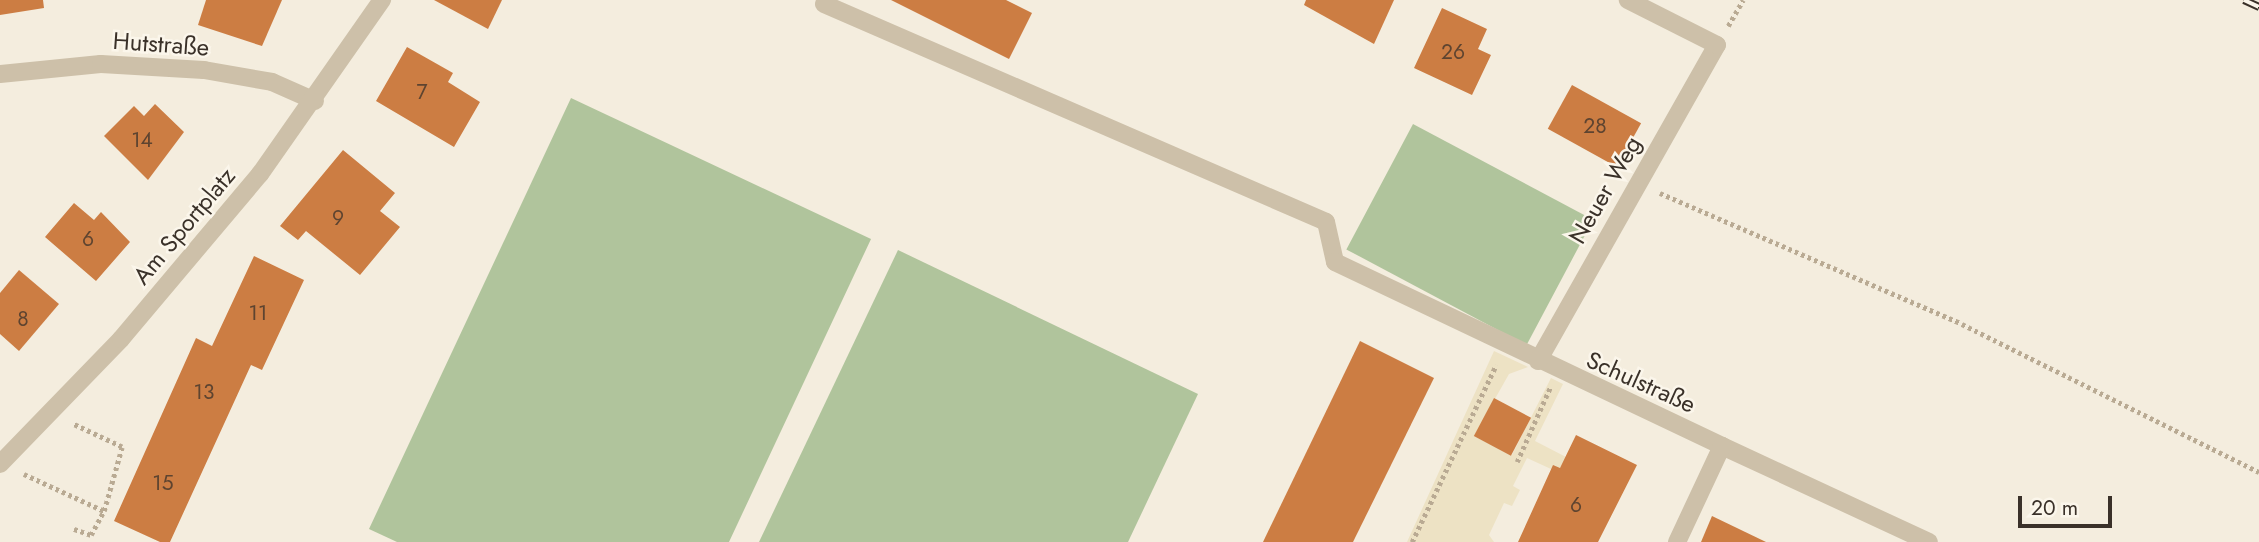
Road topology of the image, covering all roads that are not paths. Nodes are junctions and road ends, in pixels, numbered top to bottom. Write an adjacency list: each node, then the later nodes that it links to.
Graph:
1 (382, 0): 5 (street, Am Sportplatz)
2 (1628, 0): 6 (street, Neuer Weg)
3 (824, 4): 6 (street, Schulstraße)
4 (0, 74): 5 (street, Hutstraße)
5 (315, 101): 8 (street, Am Sportplatz)
6 (1538, 361): 7 (street, Schulstraße)
7 (1722, 446): 9 (street); 10 (street, Schulstraße)
8 (0, 464)
9 (1677, 542)
10 (1929, 542)

